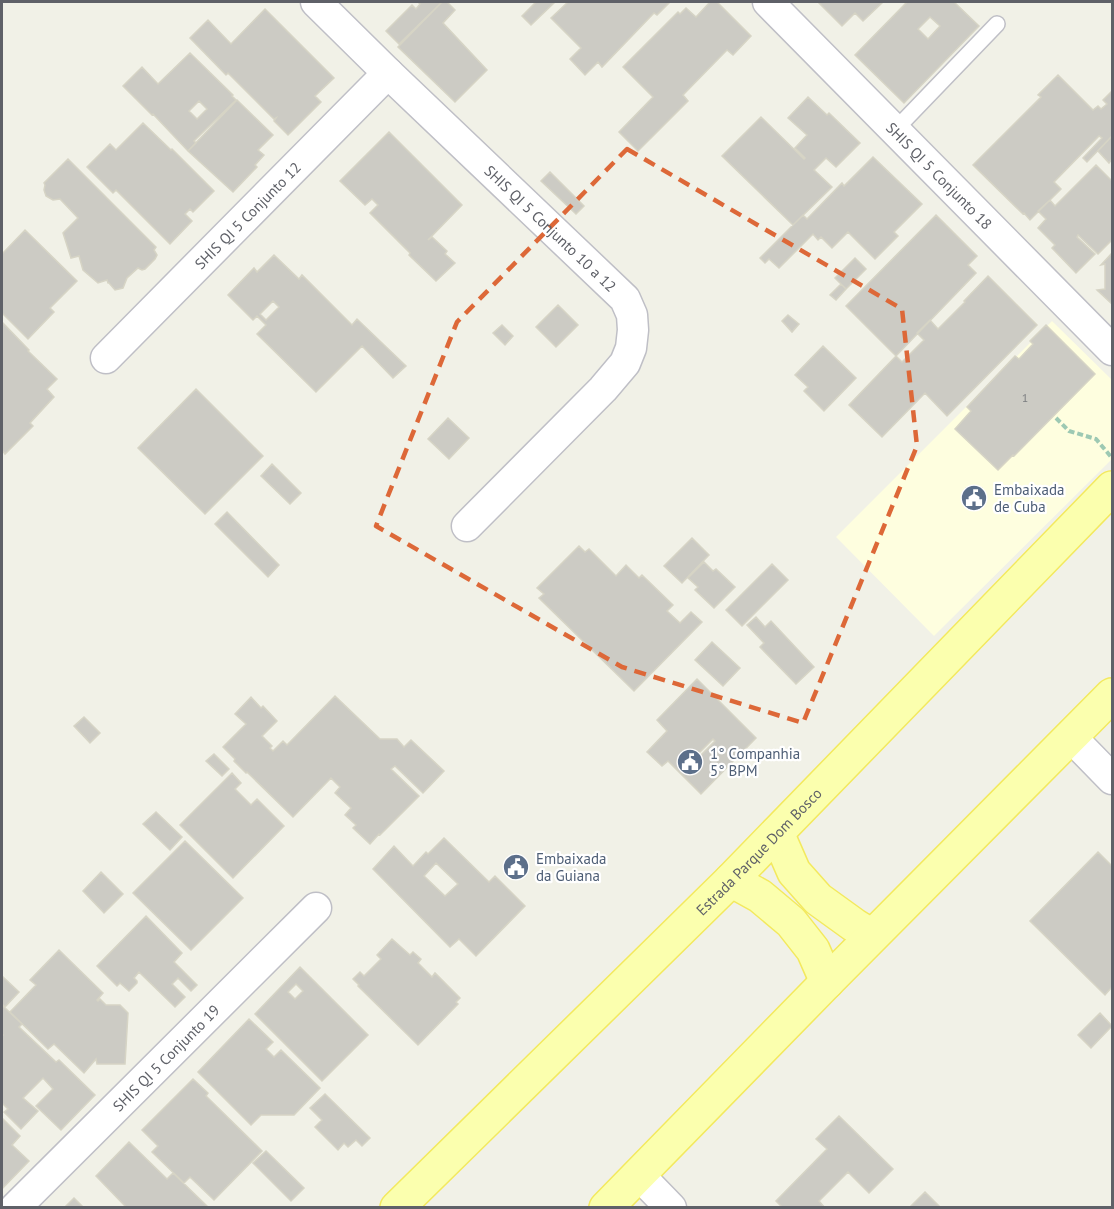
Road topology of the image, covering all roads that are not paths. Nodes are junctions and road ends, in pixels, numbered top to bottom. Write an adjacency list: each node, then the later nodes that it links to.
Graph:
1 (316, 2): 4 (street, SHIS QI 5 Conjunto 10 a 12)
2 (768, 2): 5 (street, SHIS QI 5 Conjunto 18)
3 (997, 24): 5 (lane)
4 (388, 73): 7 (street, SHIS QI 5 Conjunto 12); 9 (street, SHIS QI 5 Conjunto 10 a 12)
5 (895, 130): 6 (street, SHIS QI 5 Conjunto 18)
6 (1113, 350)
7 (106, 358)
8 (1113, 488): 13 (main road, Estrada Parque Dom Bosco)
9 (467, 526)
10 (1113, 695): 11 (main road)
11 (1071, 737): 12 (street); 16 (main road)
12 (1113, 779)
13 (777, 833): 14 (main road, Estrada Parque Dom Bosco); 16 (main road)
14 (731, 880): 17 (main road); 20 (main road, Estrada Parque Dom Bosco)
15 (316, 908): 19 (street, SHIS QI 5 Conjunto 19)
16 (872, 936): 17 (main road)
17 (827, 982): 18 (main road)
18 (639, 1174): 21 (main road); 22 (street)
19 (15, 1208)
20 (397, 1208)
21 (606, 1208)
22 (671, 1208)

